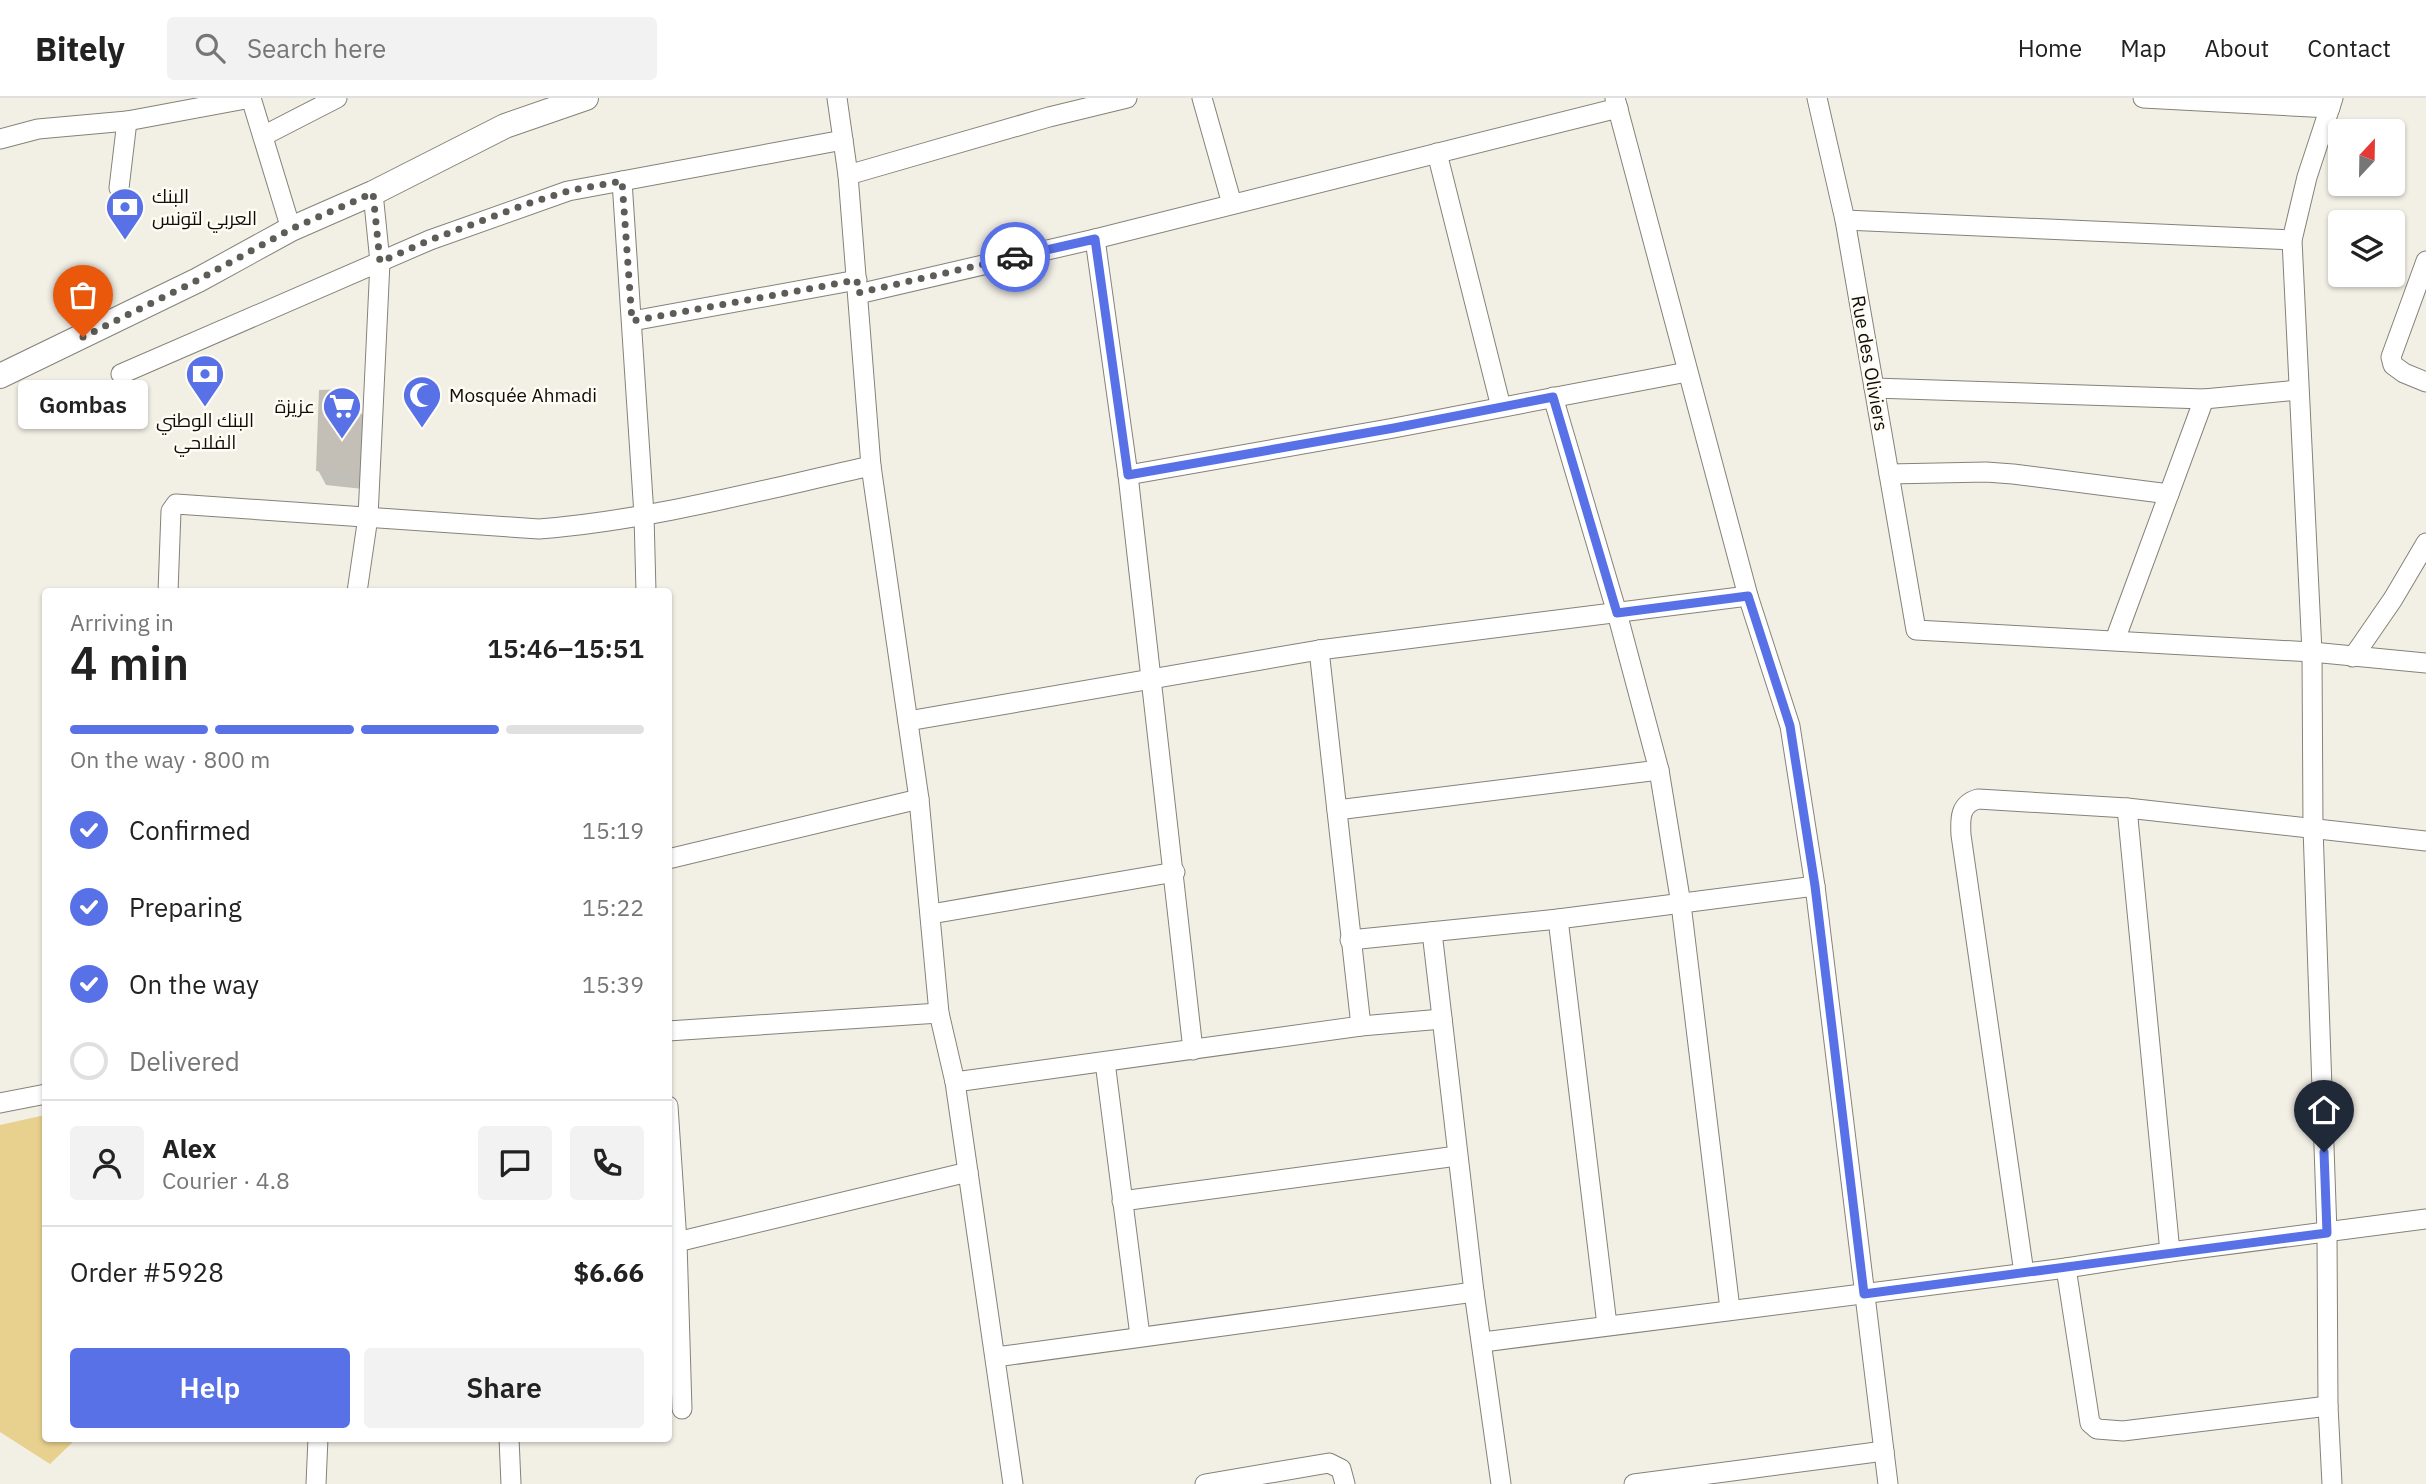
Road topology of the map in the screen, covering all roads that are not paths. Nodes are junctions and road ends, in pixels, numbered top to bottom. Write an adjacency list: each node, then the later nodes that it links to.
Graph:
1 (251, 98): 11 (street); 12 (street)
2 (337, 98): 12 (street)
3 (586, 98): 19 (main road)
4 (837, 98): 14 (street)
5 (1127, 98): 16 (street)
6 (1202, 98): 20 (street)
7 (1817, 98): 21 (street, Rue des Oliviers)
8 (2143, 98): 10 (street)
9 (1616, 103): 15 (street); 29 (street)
10 (2332, 103): 24 (street)
11 (127, 121): 13 (street); 18 (street)
12 (263, 136): 22 (street)
13 (0, 139)
14 (843, 140): 16 (street); 17 (street)
15 (1437, 153): 20 (street); 37 (street)
16 (848, 175): 27 (street)
17 (622, 181): 26 (street); 28 (street)
18 (119, 188)
19 (373, 193): 22 (main road); 26 (street)
20 (1232, 204): 23 (street)
21 (1845, 220): 24 (street); 33 (street, Rue des Oliviers)
22 (291, 229): 31 (main road)
23 (1095, 239): 27 (street); 40 (street)
24 (2292, 240): 34 (street)
25 (2426, 261): 32 (street)
26 (380, 262): 30 (street); 43 (street)
27 (858, 287): 28 (street); 38 (street)
28 (632, 321): 42 (street)
29 (1687, 372): 35 (street); 48 (street)
30 (121, 374)
31 (0, 376)
32 (2426, 382)
33 (1874, 388): 36 (street); 39 (street, Rue des Oliviers)
34 (2298, 390): 36 (street); 52 (street)
35 (1553, 397): 37 (street); 49 (street)
36 (2204, 399): 41 (street)
37 (1501, 407): 40 (street)
38 (871, 466): 42 (street); 56 (street)
39 (1889, 474): 41 (street); 50 (street, Rue des Oliviers)
40 (1128, 475): 55 (street)
41 (2169, 494): 50 (street)
42 (644, 514): 43 (street); 47 (street)
43 (368, 517): 45 (street); 46 (street)
44 (2426, 543): 53 (street)
45 (168, 588)
46 (358, 588)
47 (646, 588)
48 (1748, 596): 49 (street); 65 (street)
49 (1617, 613): 51 (street); 57 (street)
50 (2115, 640): 52 (street)
51 (1319, 650): 55 (street); 60 (street)
52 (2312, 652): 53 (street); 61 (street)
53 (2353, 657): 54 (street)
54 (2426, 663)
55 (1151, 678): 56 (street); 64 (street)
56 (908, 721): 58 (street)
57 (1659, 770): 60 (street); 66 (street)
58 (919, 799): 63 (street); 67 (street)
59 (2127, 808): 61 (street); 87 (street); 89 (street)
60 (1337, 810): 70 (street)
61 (2313, 828): 62 (street); 85 (street)
62 (2426, 841)
63 (672, 858)
64 (1175, 872): 67 (street); 75 (street)
65 (1815, 886): 66 (street); 91 (street)
66 (1681, 904): 68 (street); 92 (street)
67 (931, 914): 71 (street)
68 (1558, 919): 69 (street); 93 (street)
69 (1432, 932): 70 (street); 72 (street)
70 (1350, 940): 73 (street)
71 (939, 1013): 74 (street); 77 (street)
72 (1442, 1019): 73 (street); 80 (street)
73 (1361, 1026): 75 (street)
74 (672, 1031)
75 (1194, 1050): 76 (street)
76 (1105, 1062): 77 (street); 83 (street)
77 (955, 1082): 82 (street)
78 (42, 1095): 79 (street)
79 (0, 1103)
80 (1457, 1156): 83 (street); 90 (street)
81 (672, 1166): 86 (street)
82 (968, 1172): 86 (street); 96 (street)
83 (1122, 1201): 94 (street)
84 (2426, 1219): 85 (street)
85 (2327, 1233): 87 (street); 97 (street)
86 (677, 1242): 98 (street)
87 (2170, 1252): 88 (street)
88 (2066, 1268): 89 (street); 97 (street)
89 (2024, 1273): 91 (street)
90 (1474, 1292): 94 (street); 95 (street)
91 (1864, 1294): 92 (street); 101 (street)
92 (1730, 1309): 93 (street)
93 (1607, 1325): 95 (street)
94 (1140, 1336): 96 (street)
95 (1483, 1342): 107 (street)
96 (996, 1357): 104 (street)
97 (2329, 1406): 110 (street)
98 (682, 1409)
99 (318, 1442): 102 (street)
100 (509, 1442): 103 (street)
101 (1884, 1451): 108 (street); 109 (street)
102 (316, 1484)
103 (511, 1484)
104 (1013, 1484)
105 (1205, 1484): 106 (street)
106 (1345, 1484)
107 (1501, 1484)
108 (1634, 1484)
109 (1888, 1484)
110 (2332, 1484)

